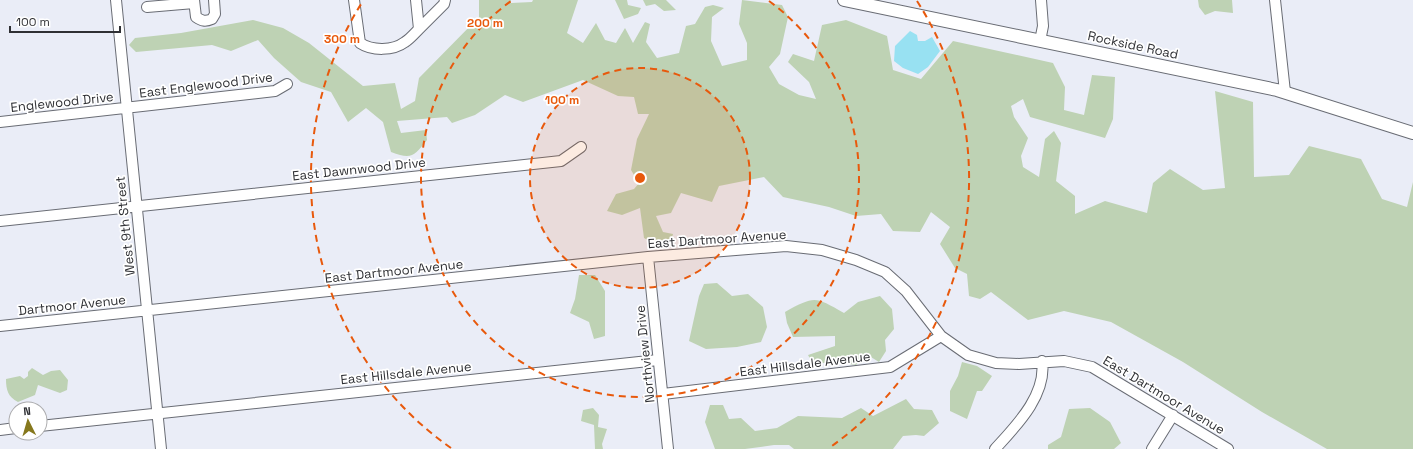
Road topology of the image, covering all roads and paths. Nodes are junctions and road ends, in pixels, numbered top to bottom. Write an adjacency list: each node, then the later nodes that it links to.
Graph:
1 (116, 0): 16 (street, West 9th Street)
2 (214, 0): 9 (street)
3 (354, 0): 12 (street)
4 (416, 0): 12 (street)
5 (445, 0): 12 (street)
6 (844, 0): 10 (main road, Rockside Road)
7 (1041, 0): 13 (street)
8 (1275, 0): 15 (street)
9 (194, 1): 11 (street)
10 (882, 4): 13 (main road, Rockside Road)
11 (147, 7)
12 (419, 29)
13 (1040, 41): 15 (main road, Rockside Road)
14 (287, 84): 16 (street, East Englewood Drive)
15 (1285, 92): 18 (main road, Rockside Road)
16 (127, 108): 17 (street, Englewood Drive); 20 (street, West 9th Street)
17 (0, 122)
18 (1413, 133)
19 (581, 147): 20 (street, East Dawnwood Drive)
20 (136, 207): 21 (street, East Dawnwood Drive); 23 (street, West 9th Street)
21 (0, 222)
22 (648, 257): 23 (street, East Dartmoor Avenue); 25 (street, East Dartmoor Avenue); 26 (street, Northview Drive)
23 (146, 310): 24 (street, Dartmoor Avenue); 29 (street, West 9th Street)
24 (0, 326)
25 (941, 336): 27 (street, East Dartmoor Avenue); 28 (street, East Hillsdale Avenue)
26 (658, 360): 28 (street, Northview Drive); 29 (street, East Hillsdale Avenue)
27 (1042, 361): 30 (street, East Dartmoor Avenue); 34 (street)
28 (663, 394): 33 (street, Northview Drive)
29 (157, 413): 31 (street, East Hillsdale Avenue); 32 (street, West 9th Street)
30 (1173, 415): 35 (street); 36 (street, East Dartmoor Avenue)
31 (48, 425)
32 (161, 449)
33 (668, 449)
34 (995, 449)
35 (1152, 449)
36 (1228, 449)

